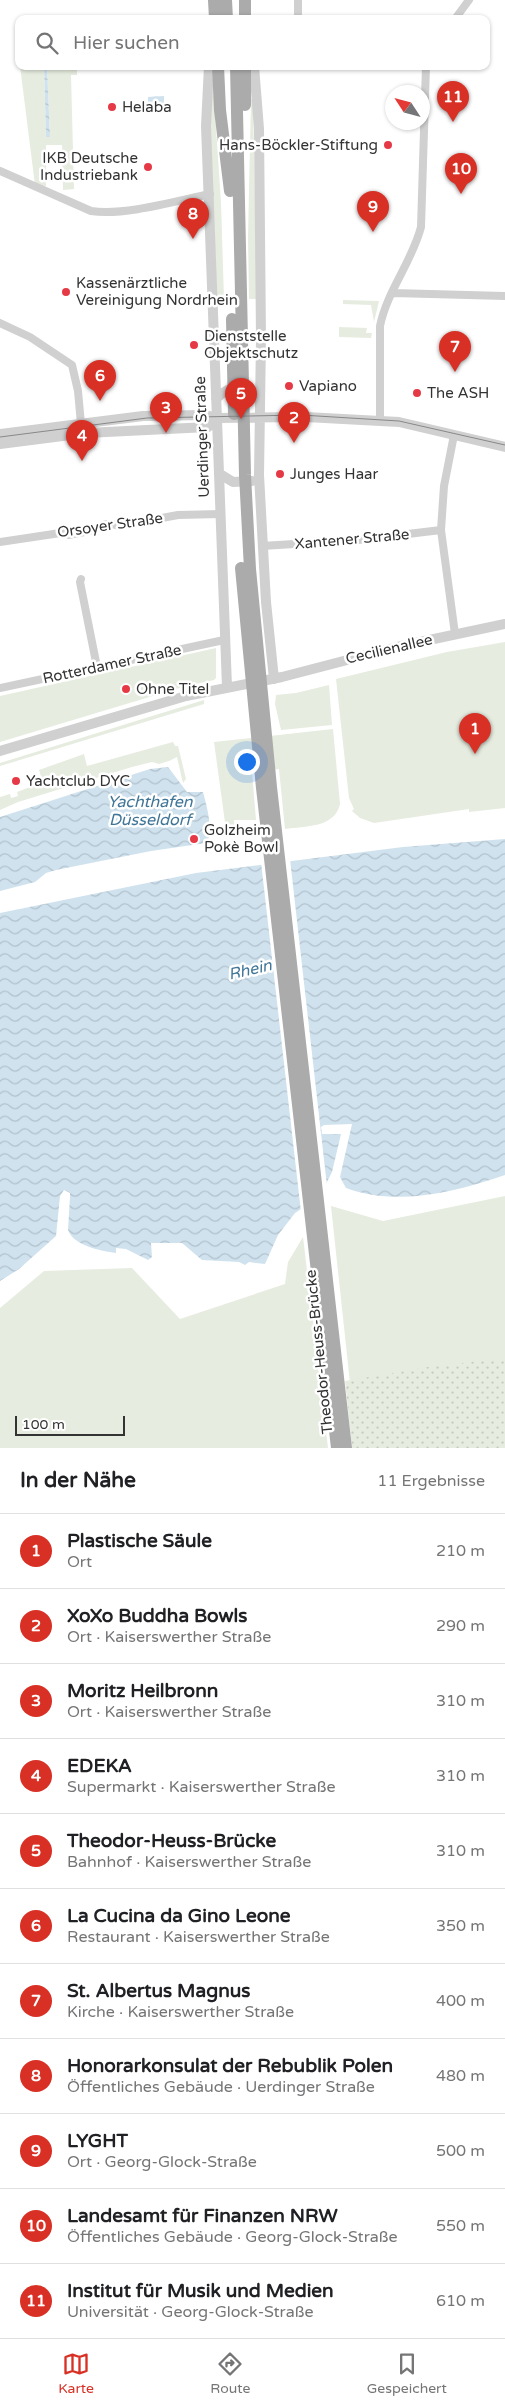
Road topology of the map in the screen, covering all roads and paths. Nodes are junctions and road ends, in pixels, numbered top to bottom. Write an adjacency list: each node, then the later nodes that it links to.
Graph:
1 (226, 0): 6 (main road)
2 (235, 0): 7 (main road)
3 (244, 0): 8 (main road)
4 (298, 0): 9 (street)
5 (467, 1): 10 (street)
6 (227, 15)
7 (235, 15)
8 (245, 15)
9 (298, 15)
10 (458, 15)
11 (209, 70): 21 (street, Uerdinger Straße)
12 (218, 70): 20 (main road)
13 (228, 70): 20 (main road)
14 (236, 70): 19 (main road)
15 (245, 70): 19 (main road)
16 (254, 70): 27 (street)
17 (426, 70): 22 (street)
18 (0, 171): 21 (street)
19 (238, 172): 25 (main road)
20 (230, 191): 25 (main road)
21 (210, 194): 26 (street, Uerdinger Straße)
22 (393, 293): 23 (street); 30 (street)
23 (505, 296)
24 (0, 323): 31 (street)
25 (238, 368): 51 (main road)
26 (216, 399): 27 (street); 28 (street, Uerdinger Straße)
27 (260, 400): 29 (street)
28 (218, 418): 29 (street); 31 (street); 34 (street); 36 (street, Uerdinger Straße)
29 (259, 418): 30 (street); 37 (street)
30 (380, 421): 33 (street)
31 (81, 424): 32 (street)
32 (0, 434)
33 (454, 434): 35 (street); 39 (street)
34 (0, 444)
35 (505, 447)
36 (220, 474): 37 (street); 38 (street, Uerdinger Straße)
37 (259, 474): 41 (street)
38 (221, 514): 40 (street, Orsoyer Straße); 45 (street, Uerdinger Straße)
39 (441, 530): 41 (street, Xantener Straße); 44 (street)
40 (0, 542)
41 (262, 546): 47 (street)
42 (81, 579): 46 (street)
43 (505, 624): 44 (street, Cecilienallee)
44 (455, 634): 47 (street, Cecilienallee)
45 (224, 640): 46 (street, Rotterdamer Straße); 48 (street, Uerdinger Straße)
46 (97, 667): 49 (street, Rotterdamer Straße)
47 (274, 678): 48 (street)
48 (227, 687): 50 (street)
49 (0, 688)
50 (0, 751)
51 (320, 1252): 52 (main road, Theodor-Heuss-Brücke); 53 (main road, Theodor-Heuss-Brücke)
52 (337, 1448)
53 (346, 1448)

